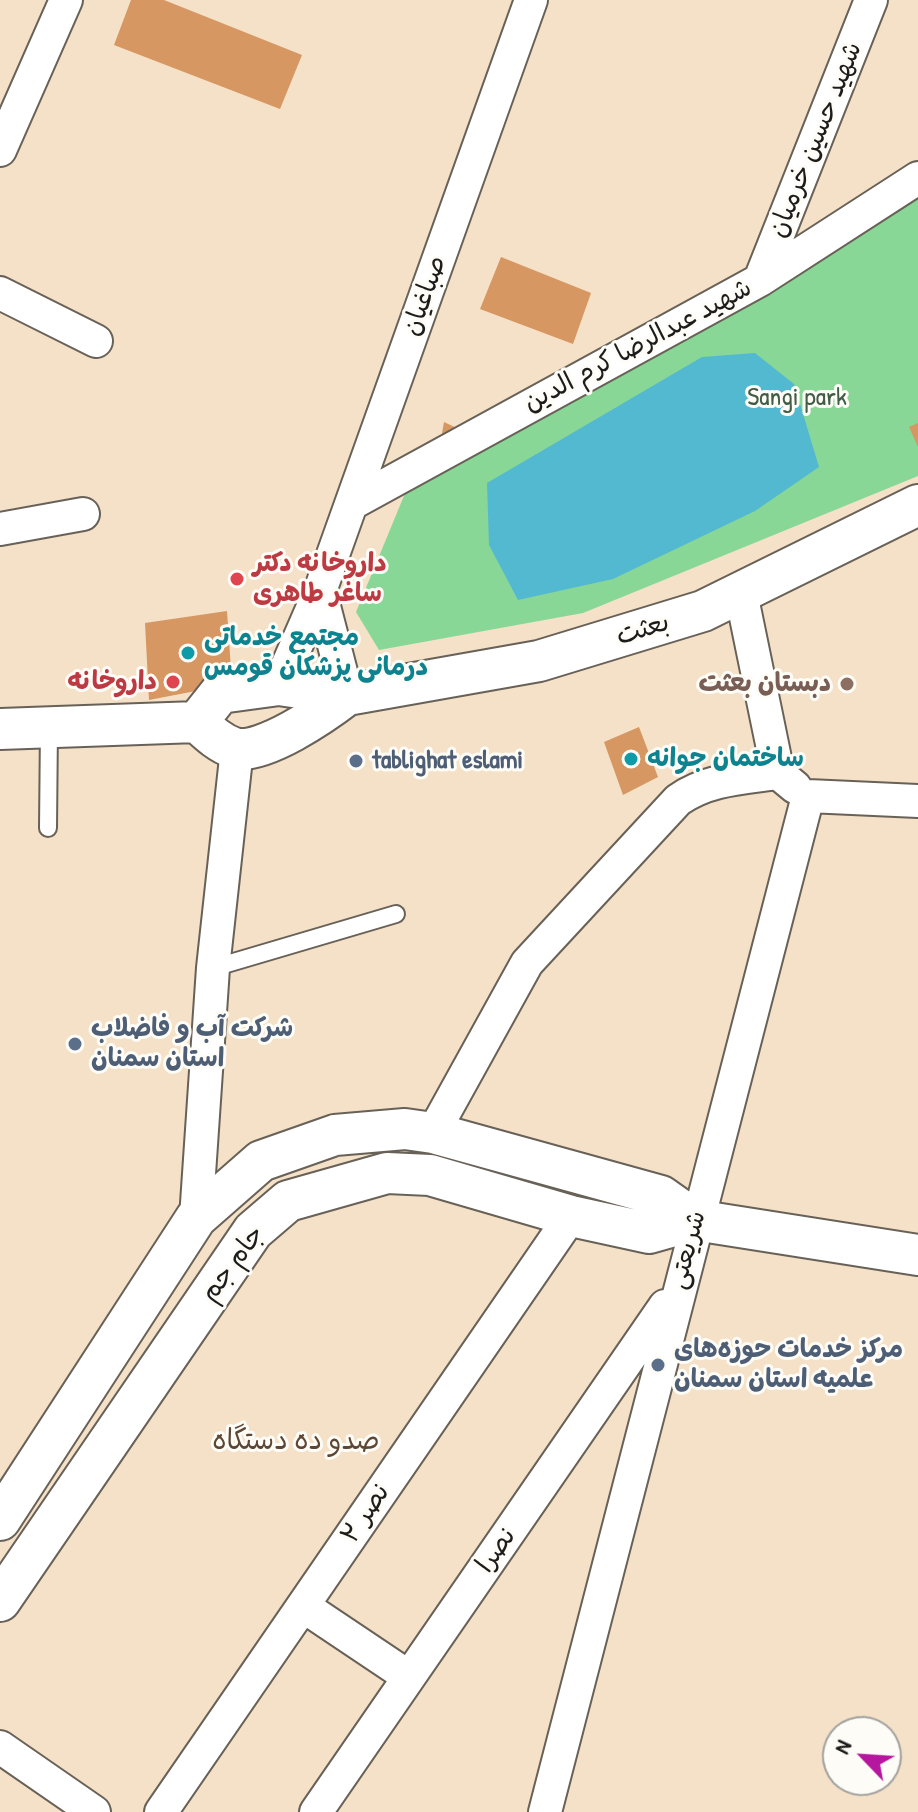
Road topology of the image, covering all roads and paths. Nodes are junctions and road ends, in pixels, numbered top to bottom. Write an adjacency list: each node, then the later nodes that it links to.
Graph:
1 (66, 0): 4 (street)
2 (531, 0): 9 (street, صباغیان)
3 (871, 0): 6 (street, شهید حسین خرمیان)
4 (0, 150)
5 (918, 178): 6 (street, شهید عبدالرضا کرم الدین)
6 (760, 280): 9 (street, شهید عبدالرضا کرم الدین)
7 (0, 293): 8 (street)
8 (96, 341)
9 (351, 504): 13 (street, صباغیان)
10 (918, 505): 14 (street, بعثت)
11 (83, 514): 12 (street)
12 (0, 529)
13 (320, 591): 15 (street, صباغیان); 16 (street)
14 (741, 593): 16 (street, بعثت); 21 (street)
15 (279, 685): 16 (street); 17 (street)
16 (347, 695): 20 (street)
17 (197, 722): 18 (street); 20 (street)
18 (49, 727): 19 (street); 24 (lane)
19 (0, 729)
20 (237, 749): 26 (street)
21 (778, 773): 22 (street); 27 (street)
22 (808, 796): 23 (street); 30 (street, شریعتی)
23 (918, 801)
24 (48, 828)
25 (396, 914): 26 (lane)
26 (213, 968): 29 (street)
27 (433, 1133): 29 (street, جام جم); 30 (street, جام جم)
28 (571, 1216): 30 (street, جام جم); 34 (street, جام جم); 35 (street, نصر ۲)
29 (196, 1218): 33 (street, جام جم)
30 (695, 1220): 31 (street, جام جم); 32 (street, شریعتی)
31 (918, 1255)
32 (678, 1287): 36 (street, نصرا); 41 (street, شریعتی)
33 (0, 1520)
34 (0, 1601)
35 (303, 1606): 36 (street); 39 (street, نصر ۲)
36 (409, 1677): 40 (street, نصرا)
37 (0, 1747): 38 (street)
38 (92, 1811)
39 (161, 1812)
40 (316, 1812)
41 (545, 1812)

